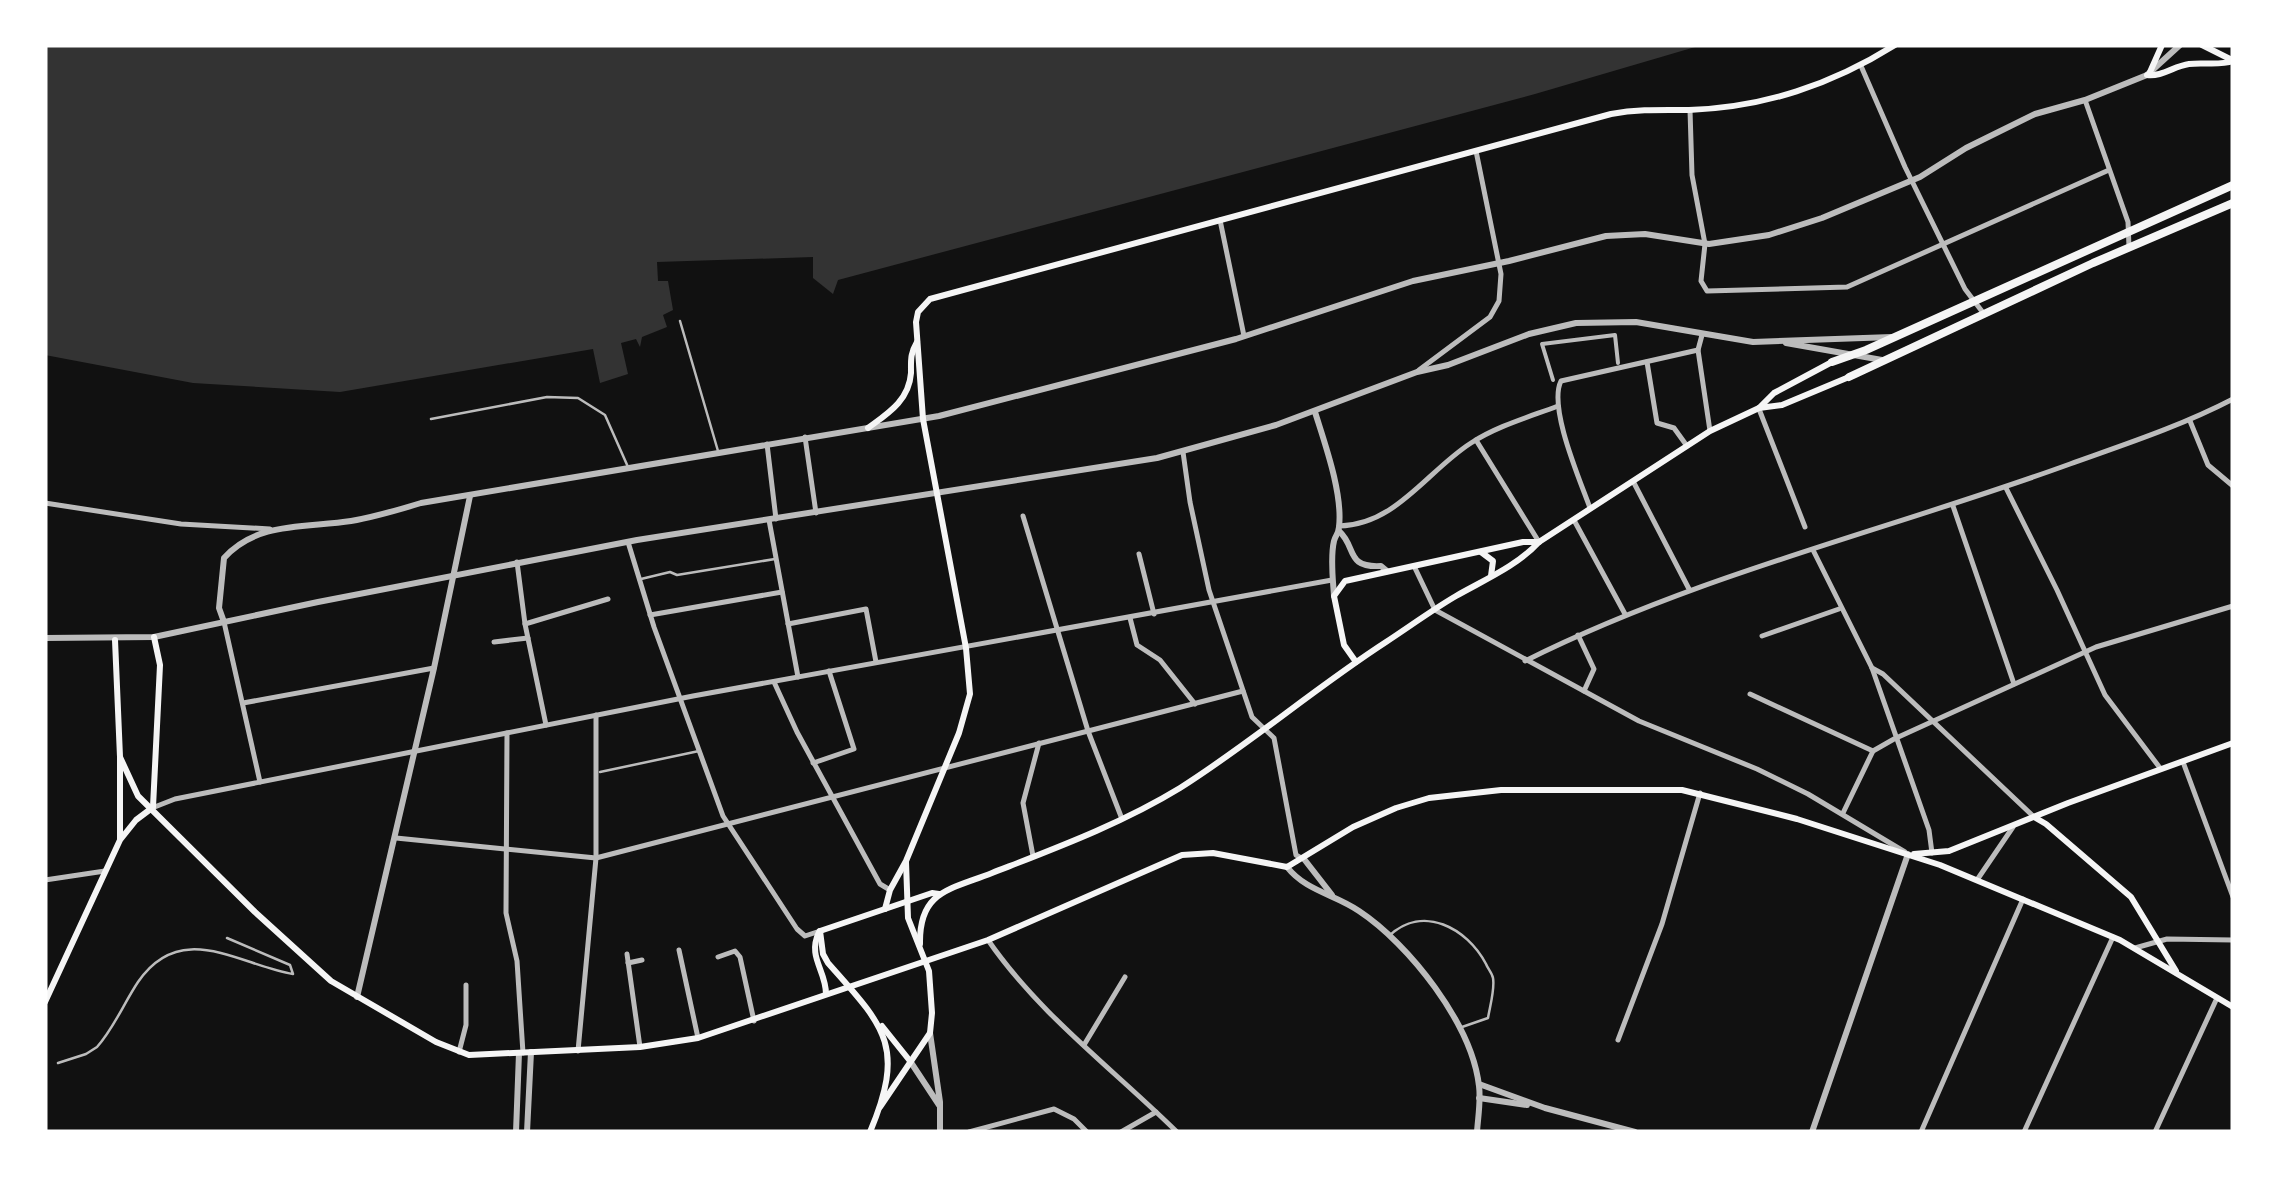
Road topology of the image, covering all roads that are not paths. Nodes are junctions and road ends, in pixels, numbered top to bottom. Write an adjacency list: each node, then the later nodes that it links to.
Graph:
1 (1894, 45): 6 (main road)
2 (2162, 45): 7 (main road)
3 (2180, 45): 7 (street)
4 (2202, 45): 5 (main road)
5 (2233, 61): 7 (main road)
6 (1861, 66): 9 (main road); 12 (street)
7 (2148, 74): 8 (street)
8 (2085, 100): 11 (street); 12 (street)
9 (1690, 110): 10 (main road); 17 (street)
10 (1476, 151): 15 (main road); 20 (street)
11 (2108, 170): 16 (street); 18 (street)
12 (1912, 180): 17 (street); 18 (street)
13 (2233, 185): 16 (main road)
14 (2233, 203): 19 (main road)
15 (1220, 220): 25 (street); 27 (main road)
16 (2130, 232): 19 (street); 21 (main road)
17 (1705, 244): 18 (street); 20 (street)
18 (1944, 244): 21 (street)
19 (2129, 248): 22 (main road)
20 (1500, 262): 25 (street); 35 (street)
21 (1973, 300): 22 (street); 26 (main road)
22 (1984, 314): 31 (main road)
23 (680, 321): 51 (lane)
24 (1702, 335): 28 (street); 29 (street); 35 (street)
25 (1244, 336): 43 (street)
26 (1894, 337): 28 (street); 30 (main road)
27 (917, 341): 43 (main road); 45 (main road)
28 (1783, 343): 30 (street)
29 (1698, 350): 32 (street); 46 (street)
30 (1851, 356): 31 (street); 33 (main road)
31 (1883, 360): 36 (main road)
32 (1647, 362): 39 (street); 50 (street)
33 (1832, 362): 40 (main road)
34 (1618, 363): 37 (street)
35 (1417, 372): 41 (street)
36 (1849, 377): 40 (main road)
37 (1553, 380)
38 (2233, 399): 44 (street)
39 (1558, 406): 48 (street); 61 (street)
40 (1758, 408): 46 (main road); 66 (street)
41 (1315, 412): 52 (street); 68 (street)
42 (431, 419): 53 (lane)
43 (922, 419): 45 (street); 57 (main road)
44 (2190, 421): 55 (street); 56 (street)
45 (868, 428): 47 (street)
46 (1710, 431): 50 (main road)
47 (804, 438): 49 (street); 62 (street)
48 (1476, 440): 68 (street); 70 (street)
49 (767, 444): 51 (street); 64 (street)
50 (1687, 446): 54 (main road)
51 (718, 452): 53 (street)
52 (1183, 452): 57 (street); 86 (street)
53 (628, 468): 58 (street)
54 (1634, 483): 61 (main road); 82 (street)
55 (2233, 486)
56 (2006, 488): 60 (street); 106 (street)
57 (934, 492): 62 (street); 105 (main road)
58 (470, 496): 67 (street); 79 (street)
59 (45, 503): 67 (street)
60 (1953, 506): 71 (street); 115 (street)
61 (1592, 511): 65 (main road)
62 (816, 513): 64 (street)
63 (1023, 516): 97 (street)
64 (772, 519): 69 (street); 74 (street)
65 (1575, 522): 70 (main road); 91 (street)
66 (1805, 527)
67 (270, 528): 94 (street)
68 (1339, 529): 77 (street); 81 (street)
69 (628, 542): 75 (street); 80 (street)
70 (1539, 542): 72 (main road); 78 (main road)
71 (1814, 550): 82 (street); 88 (street)
72 (1480, 552): 76 (main road); 78 (main road)
73 (1140, 554): 90 (street)
74 (777, 558): 80 (lane); 83 (street)
75 (517, 562): 79 (street); 95 (street)
76 (1414, 566): 77 (main road); 89 (street)
77 (1387, 571): 84 (main road)
78 (1491, 576): 89 (main road)
79 (453, 578): 94 (street); 110 (street)
80 (639, 579): 92 (street)
81 (1333, 580): 84 (street); 86 (street)
82 (1689, 589): 91 (street)
83 (782, 592): 92 (street); 96 (street)
84 (1334, 596): 109 (main road)
85 (608, 600): 95 (street)
86 (1214, 602): 90 (street); 116 (street)
87 (2233, 606): 106 (street)
88 (1840, 608): 99 (street); 111 (street)
89 (1436, 610): 107 (street); 109 (main road)
90 (1154, 614): 93 (street)
91 (1626, 614): 98 (street)
92 (650, 615): 119 (street)
93 (1130, 618): 97 (street); 121 (street)
94 (224, 622): 100 (street); 120 (street)
95 (525, 624): 102 (street)
96 (788, 624): 108 (street); 113 (street)
97 (1056, 631): 105 (street); 126 (street)
98 (1578, 635): 107 (street); 117 (street)
99 (1762, 636)
100 (154, 637): 103 (street); 143 (main road)
101 (45, 638): 103 (street)
102 (528, 638): 104 (street); 124 (street)
103 (116, 640): 134 (main road)
104 (494, 642)
105 (966, 648): 108 (street); 137 (main road)
106 (2083, 652): 115 (street); 138 (street)
107 (1525, 660): 117 (street)
108 (876, 662): 112 (street)
109 (1356, 662): 125 (main road)
110 (434, 668): 120 (street); 133 (street)
111 (1872, 668): 123 (street); 128 (street)
112 (829, 671): 113 (street); 135 (street)
113 (798, 677): 114 (street)
114 (774, 682): 119 (street); 135 (street)
115 (2014, 684): 123 (street)
116 (1243, 691): 121 (street); 125 (street)
117 (1584, 692): 144 (street)
118 (1750, 694): 132 (street)
119 (682, 698): 122 (street); 131 (street)
120 (243, 704): 140 (street)
121 (1195, 704): 126 (street)
122 (596, 716): 124 (street); 139 (street)
123 (1933, 721): 128 (street); 145 (street)
124 (546, 725): 127 (street)
125 (1265, 728): 146 (main road); 156 (street)
126 (1088, 731): 129 (street); 146 (street)
127 (507, 732): 133 (street); 151 (street)
128 (1894, 739): 132 (street); 153 (street)
129 (1039, 743): 137 (street); 154 (street)
130 (2233, 743): 136 (main road)
131 (701, 750): 139 (lane); 147 (street)
132 (1873, 751): 144 (street)
133 (414, 752): 140 (street); 149 (street)
134 (120, 757): 143 (main road); 150 (main road)
135 (813, 762): 142 (street)
136 (2183, 762): 138 (main road); 165 (street)
137 (943, 769): 142 (street); 157 (main road)
138 (2161, 769): 145 (main road)
139 (596, 772): 155 (street)
140 (260, 782): 143 (street)
141 (1700, 793): 152 (main road); 156 (main road); 198 (street)
142 (832, 797): 147 (street); 162 (street)
143 (152, 808): 150 (main road); 190 (main road)
144 (1843, 813): 152 (street)
145 (2034, 817): 148 (main road); 174 (main road)
146 (1122, 818): 154 (main road)
147 (728, 824): 155 (street); 169 (street)
148 (2013, 827): 153 (main road); 161 (street)
149 (396, 838): 151 (street); 190 (street)
150 (120, 840): 159 (main road)
151 (506, 851): 155 (street); 203 (street)
152 (1908, 854): 153 (main road); 161 (main road); 222 (street)
153 (1932, 854)
154 (1033, 857): 163 (main road)
155 (596, 858): 201 (street)
156 (1304, 859): 158 (main road); 164 (street)
157 (906, 861): 162 (main road); 167 (main road)
158 (1287, 867): 164 (street); 173 (main road)
159 (105, 872): 160 (street); 191 (main road)
160 (45, 880)
161 (1977, 880): 166 (main road)
162 (890, 890): 168 (main road)
163 (939, 894): 167 (main road); 176 (main road)
164 (1333, 896): 170 (street)
165 (2233, 897)
166 (2023, 899): 172 (main road); 223 (street)
167 (906, 903): 168 (main road); 176 (main road)
168 (885, 908): 169 (main road)
169 (820, 931): 187 (main road); 188 (main road)
170 (1389, 936): 195 (street); 195 (lane)
171 (227, 938): 205 (lane)
172 (2113, 938): 177 (main road); 224 (street)
173 (988, 940): 182 (main road); 199 (street)
174 (2158, 940): 175 (street); 177 (street); 184 (main road)
175 (2233, 940)
176 (920, 944): 182 (main road)
177 (2135, 948): 184 (main road)
178 (679, 950): 197 (street)
179 (626, 954): 183 (street)
180 (718, 956): 193 (street)
181 (642, 960): 183 (street)
182 (926, 962): 187 (main road); 196 (main road)
183 (628, 963): 200 (street)
184 (2176, 972): 189 (main road)
185 (1126, 977): 199 (street)
186 (466, 985): 202 (street)
187 (850, 988): 188 (main road); 194 (main road)
188 (826, 994): 193 (main road)
189 (2218, 997): 192 (main road); 225 (street)
190 (357, 998): 202 (main road)
191 (45, 1002)
192 (2233, 1006)
193 (754, 1021): 197 (main road)
194 (881, 1026): 204 (main road); 209 (main road)
195 (1461, 1027): 206 (street)
196 (930, 1033): 204 (main road); 208 (street)
197 (698, 1038): 200 (main road)
198 (1618, 1040)
199 (1084, 1045): 211 (street)
200 (640, 1047): 201 (main road)
201 (578, 1050): 203 (main road)
202 (459, 1052): 203 (main road)
203 (524, 1053): 212 (street); 213 (street)
204 (910, 1060): 208 (street); 209 (main road)
205 (58, 1063)
206 (1479, 1084): 207 (street); 210 (street)
207 (1479, 1098): 210 (street); 220 (street)
208 (938, 1106): 215 (street)
209 (880, 1107): 214 (main road)
210 (1544, 1108): 221 (street)
211 (1156, 1112): 218 (street); 219 (street)
212 (516, 1132)
213 (527, 1132)
214 (870, 1132)
215 (940, 1132)
216 (969, 1132): 217 (street)
217 (1087, 1132)
218 (1120, 1132)
219 (1177, 1132)
220 (1477, 1132)
221 (1636, 1132)
222 (1812, 1132)
223 (1921, 1132)
224 (2024, 1132)
225 (2155, 1132)

